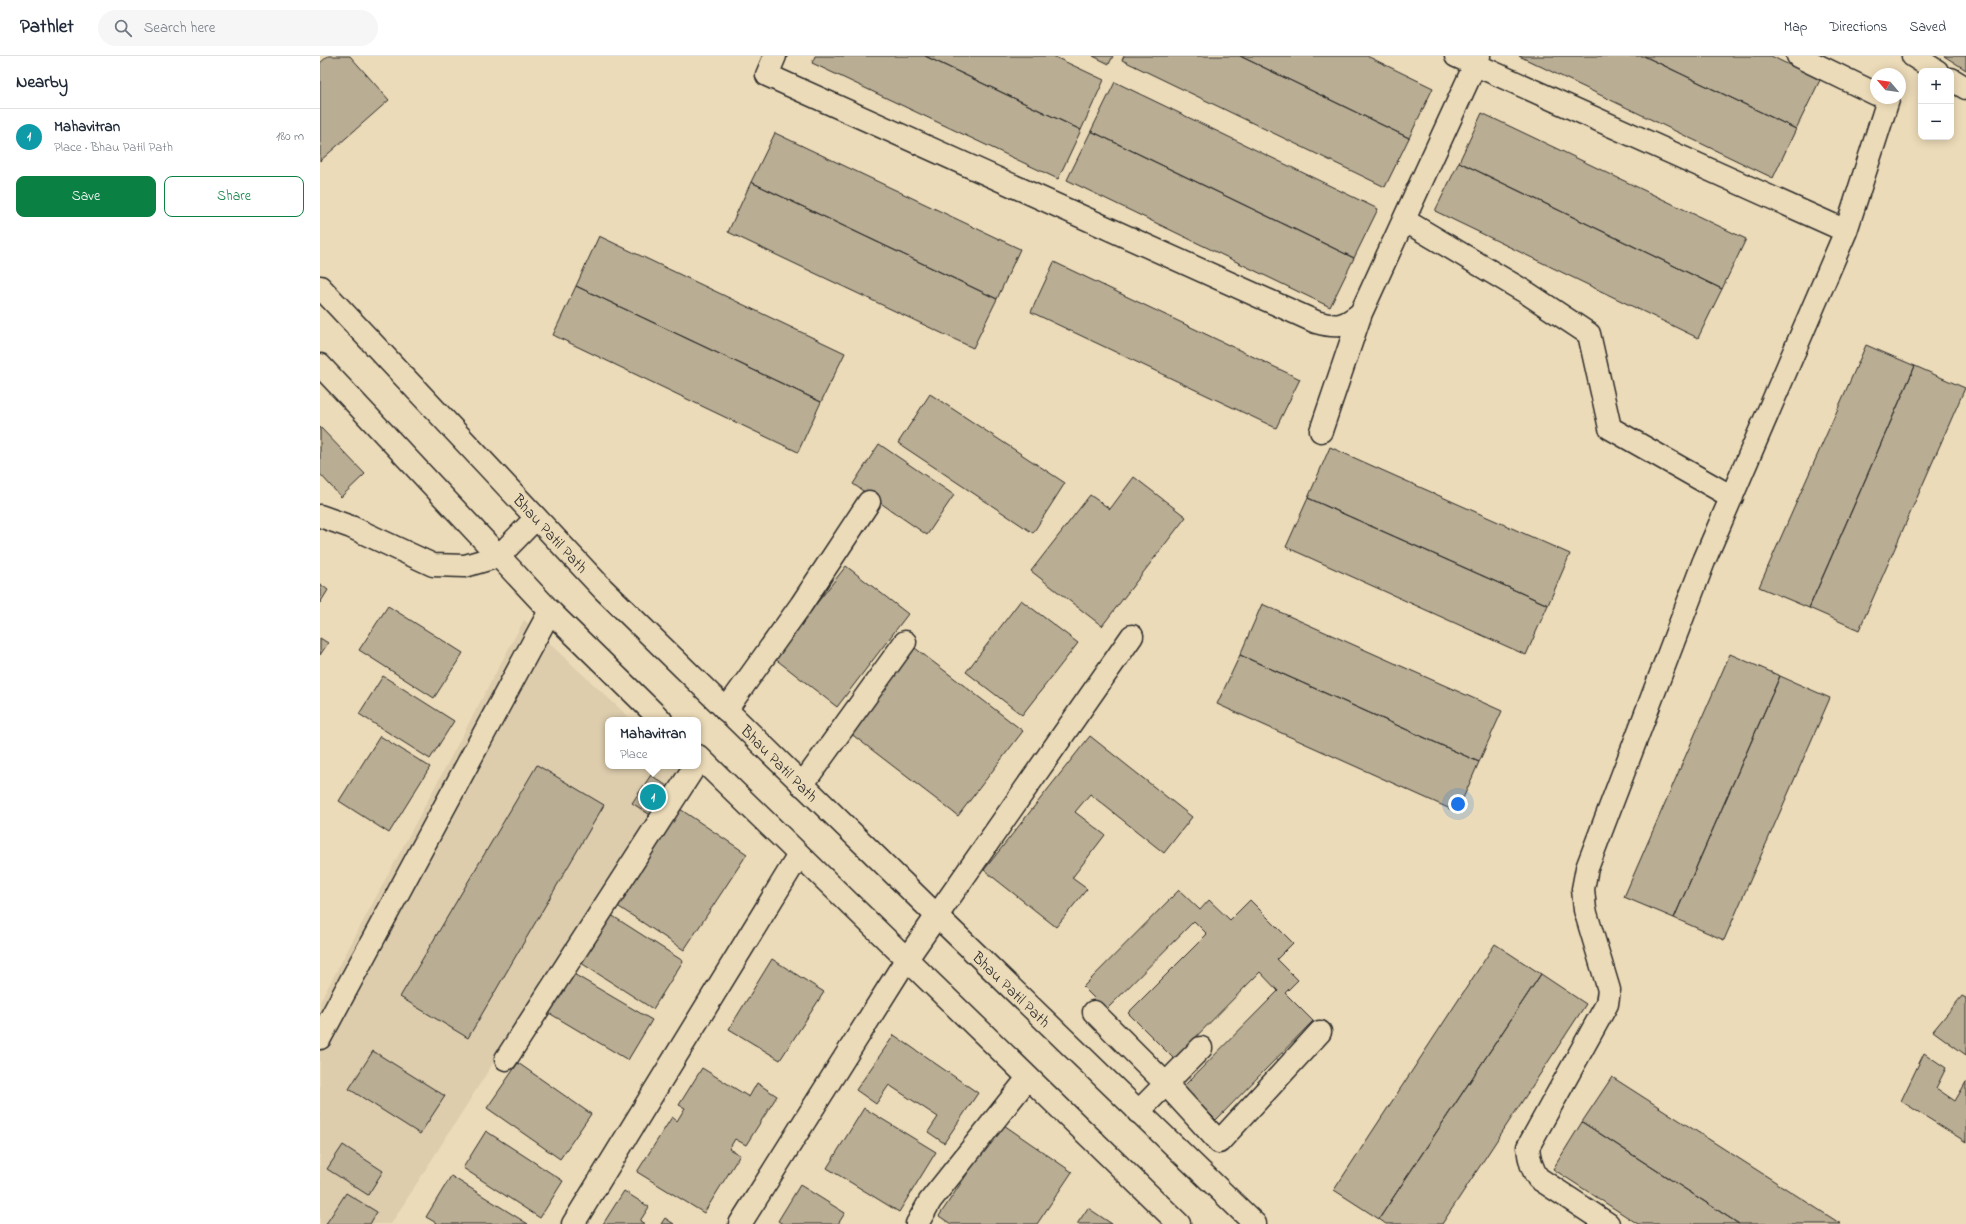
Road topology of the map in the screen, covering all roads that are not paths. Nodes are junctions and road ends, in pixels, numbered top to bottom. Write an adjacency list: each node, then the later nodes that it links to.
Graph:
1 (775, 56): 13 (main road)
2 (1798, 56): 8 (main road)
3 (1913, 56): 5 (main road)
4 (1470, 59): 10 (main road); 11 (main road)
5 (1932, 68)
6 (1954, 81): 7 (main road)
7 (1966, 88)
8 (1870, 91)
9 (1887, 104): 11 (main road)
10 (1404, 220): 13 (main road); 16 (main road)
11 (1846, 231): 16 (main road)
12 (320, 287): 19 (main road, Bhau Patil Path)
13 (1361, 313): 15 (main road)
14 (320, 365): 20 (main road)
15 (1321, 431)
16 (1732, 497): 45 (main road)
17 (869, 502): 24 (main road)
18 (320, 516): 20 (main road)
19 (536, 518): 20 (main road); 24 (main road, Bhau Patil Path)
20 (499, 556): 21 (main road)
21 (550, 611): 25 (main road); 34 (main road)
22 (1132, 636): 30 (main road)
23 (906, 642): 28 (main road)
24 (726, 710): 28 (main road, Bhau Patil Path)
25 (658, 717)
26 (701, 763): 29 (main road)
27 (692, 769): 36 (main road)
28 (802, 785): 30 (main road, Bhau Patil Path)
29 (799, 855): 31 (main road); 40 (main road)
30 (936, 915): 31 (main road); 39 (main road, Bhau Patil Path)
31 (906, 960): 37 (main road); 41 (main road)
32 (1094, 1012): 38 (main road)
33 (1320, 1032): 38 (main road)
34 (320, 1038)
35 (1201, 1048): 38 (main road)
36 (506, 1059)
37 (1028, 1078): 42 (main road); 43 (main road)
38 (1166, 1084): 39 (main road)
39 (1138, 1112): 44 (main road, Bhau Patil Path)
40 (572, 1224)
41 (740, 1224)
42 (917, 1224)
43 (1179, 1224)
44 (1254, 1224)
45 (1608, 1224)

